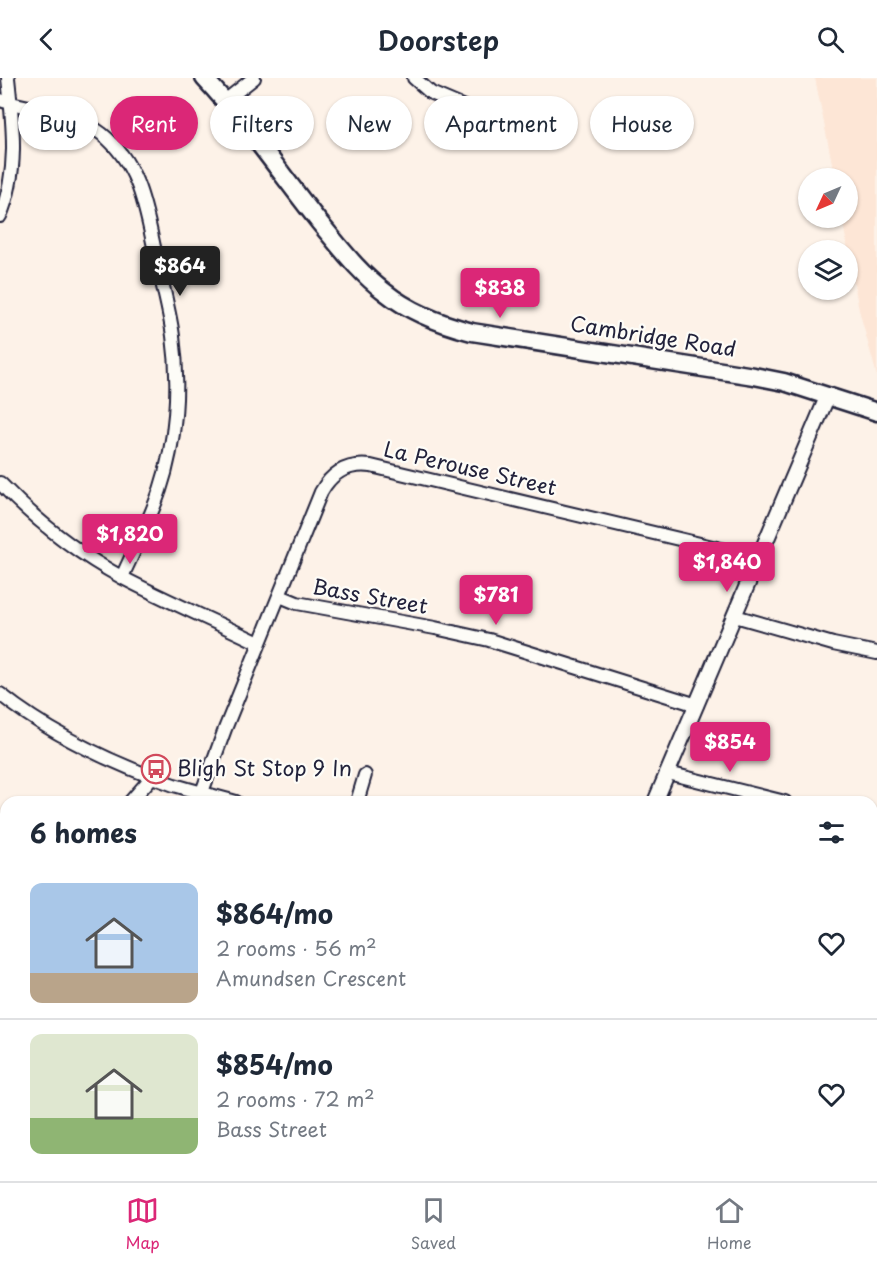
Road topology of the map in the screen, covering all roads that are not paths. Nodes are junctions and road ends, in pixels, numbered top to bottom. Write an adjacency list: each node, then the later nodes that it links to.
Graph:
1 (8, 78): 8 (street)
2 (204, 78): 5 (main road, Cambridge Road)
3 (254, 78): 6 (street)
4 (414, 78): 7 (street)
5 (220, 96)
6 (231, 96)
7 (438, 96)
8 (5, 101): 10 (street); 15 (street)
9 (263, 150): 11 (main road, Cambridge Road)
10 (0, 216)
11 (828, 395): 12 (main road, Cambridge Road); 14 (street)
12 (877, 412)
13 (0, 483): 15 (street)
14 (759, 558): 16 (street, La Perouse Street); 17 (street)
15 (122, 577): 18 (street)
16 (280, 596): 18 (street, La Perouse Street); 21 (street, Bass Street)
17 (735, 616): 19 (street); 21 (street)
18 (259, 643): 25 (street, La Perouse Street)
19 (877, 653)
20 (0, 694): 24 (street)
21 (696, 705): 22 (street)
22 (668, 773): 29 (street); 30 (street)
23 (365, 775): 28 (street)
24 (152, 777): 25 (street); 26 (street)
25 (202, 792): 27 (street)
26 (135, 796)
27 (216, 796)
28 (359, 796)
29 (658, 796)
30 (760, 796)

